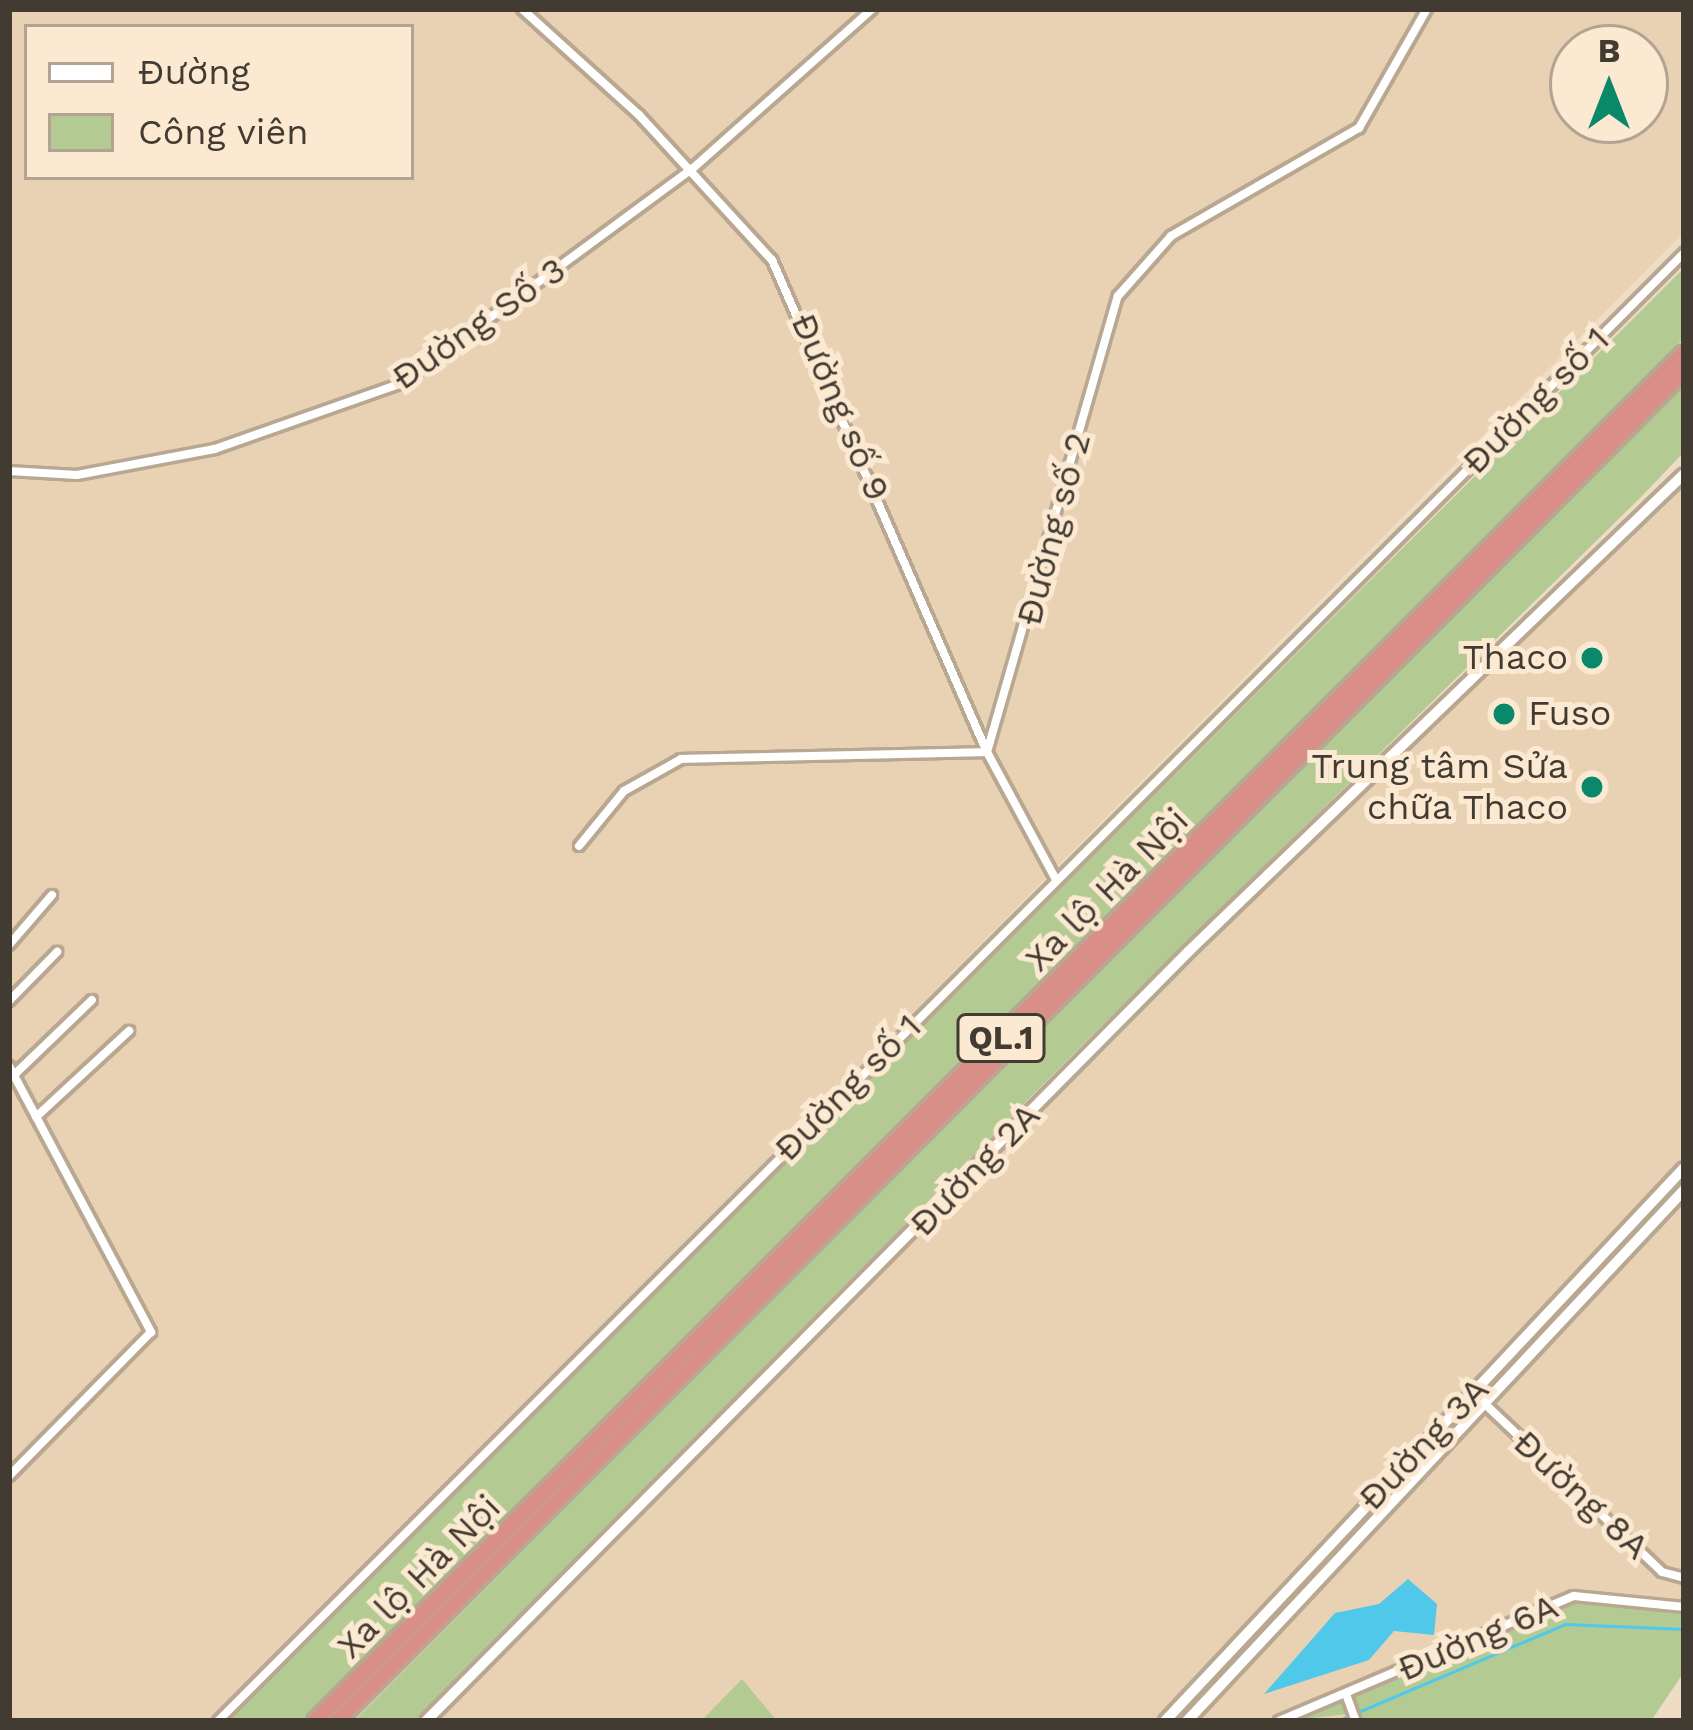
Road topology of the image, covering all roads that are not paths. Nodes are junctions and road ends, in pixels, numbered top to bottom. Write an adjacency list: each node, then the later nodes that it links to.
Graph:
1 (522, 9): 4 (street, Đường số 9)
2 (872, 9): 4 (street, Đường Số 3)
3 (1427, 9): 10 (street, Đường số 2)
4 (692, 169): 8 (street, Đường Số 3); 10 (street, Đường số 9)
5 (1684, 254): 12 (street, Đường số 1)
6 (1684, 353): 31 (highway, Xa lộ Hà Nội / QL.1)
7 (1684, 371): 32 (highway, Xa lộ Hà Nội / QL.1)
8 (9, 471)
9 (1684, 474): 33 (street, Đường 2A)
10 (988, 752): 11 (street); 12 (street, Đường số 9)
11 (579, 846)
12 (1055, 878): 30 (street, Đường số 1)
13 (52, 895): 14 (street)
14 (9, 945)
15 (57, 952): 17 (street)
16 (92, 1000): 19 (street)
17 (9, 1001)
18 (129, 1031): 20 (street)
19 (11, 1071): 20 (street)
20 (36, 1117): 25 (street)
21 (1684, 1168): 23 (street, Đường 3A)
22 (1684, 1190): 24 (street, Đường 3A)
23 (1473, 1393): 24 (street); 34 (street, Đường 3A)
24 (1484, 1403): 26 (street, Đường 8A); 35 (street, Đường 3A)
25 (9, 1476)
26 (1684, 1578)
27 (1684, 1607): 28 (street, Đường 6A)
28 (1347, 1698): 29 (street); 36 (street, Đường 6A)
29 (1356, 1720)
30 (218, 1721)
31 (316, 1721)
32 (337, 1721)
33 (425, 1721)
34 (1165, 1721)
35 (1187, 1721)
36 (1279, 1721)

